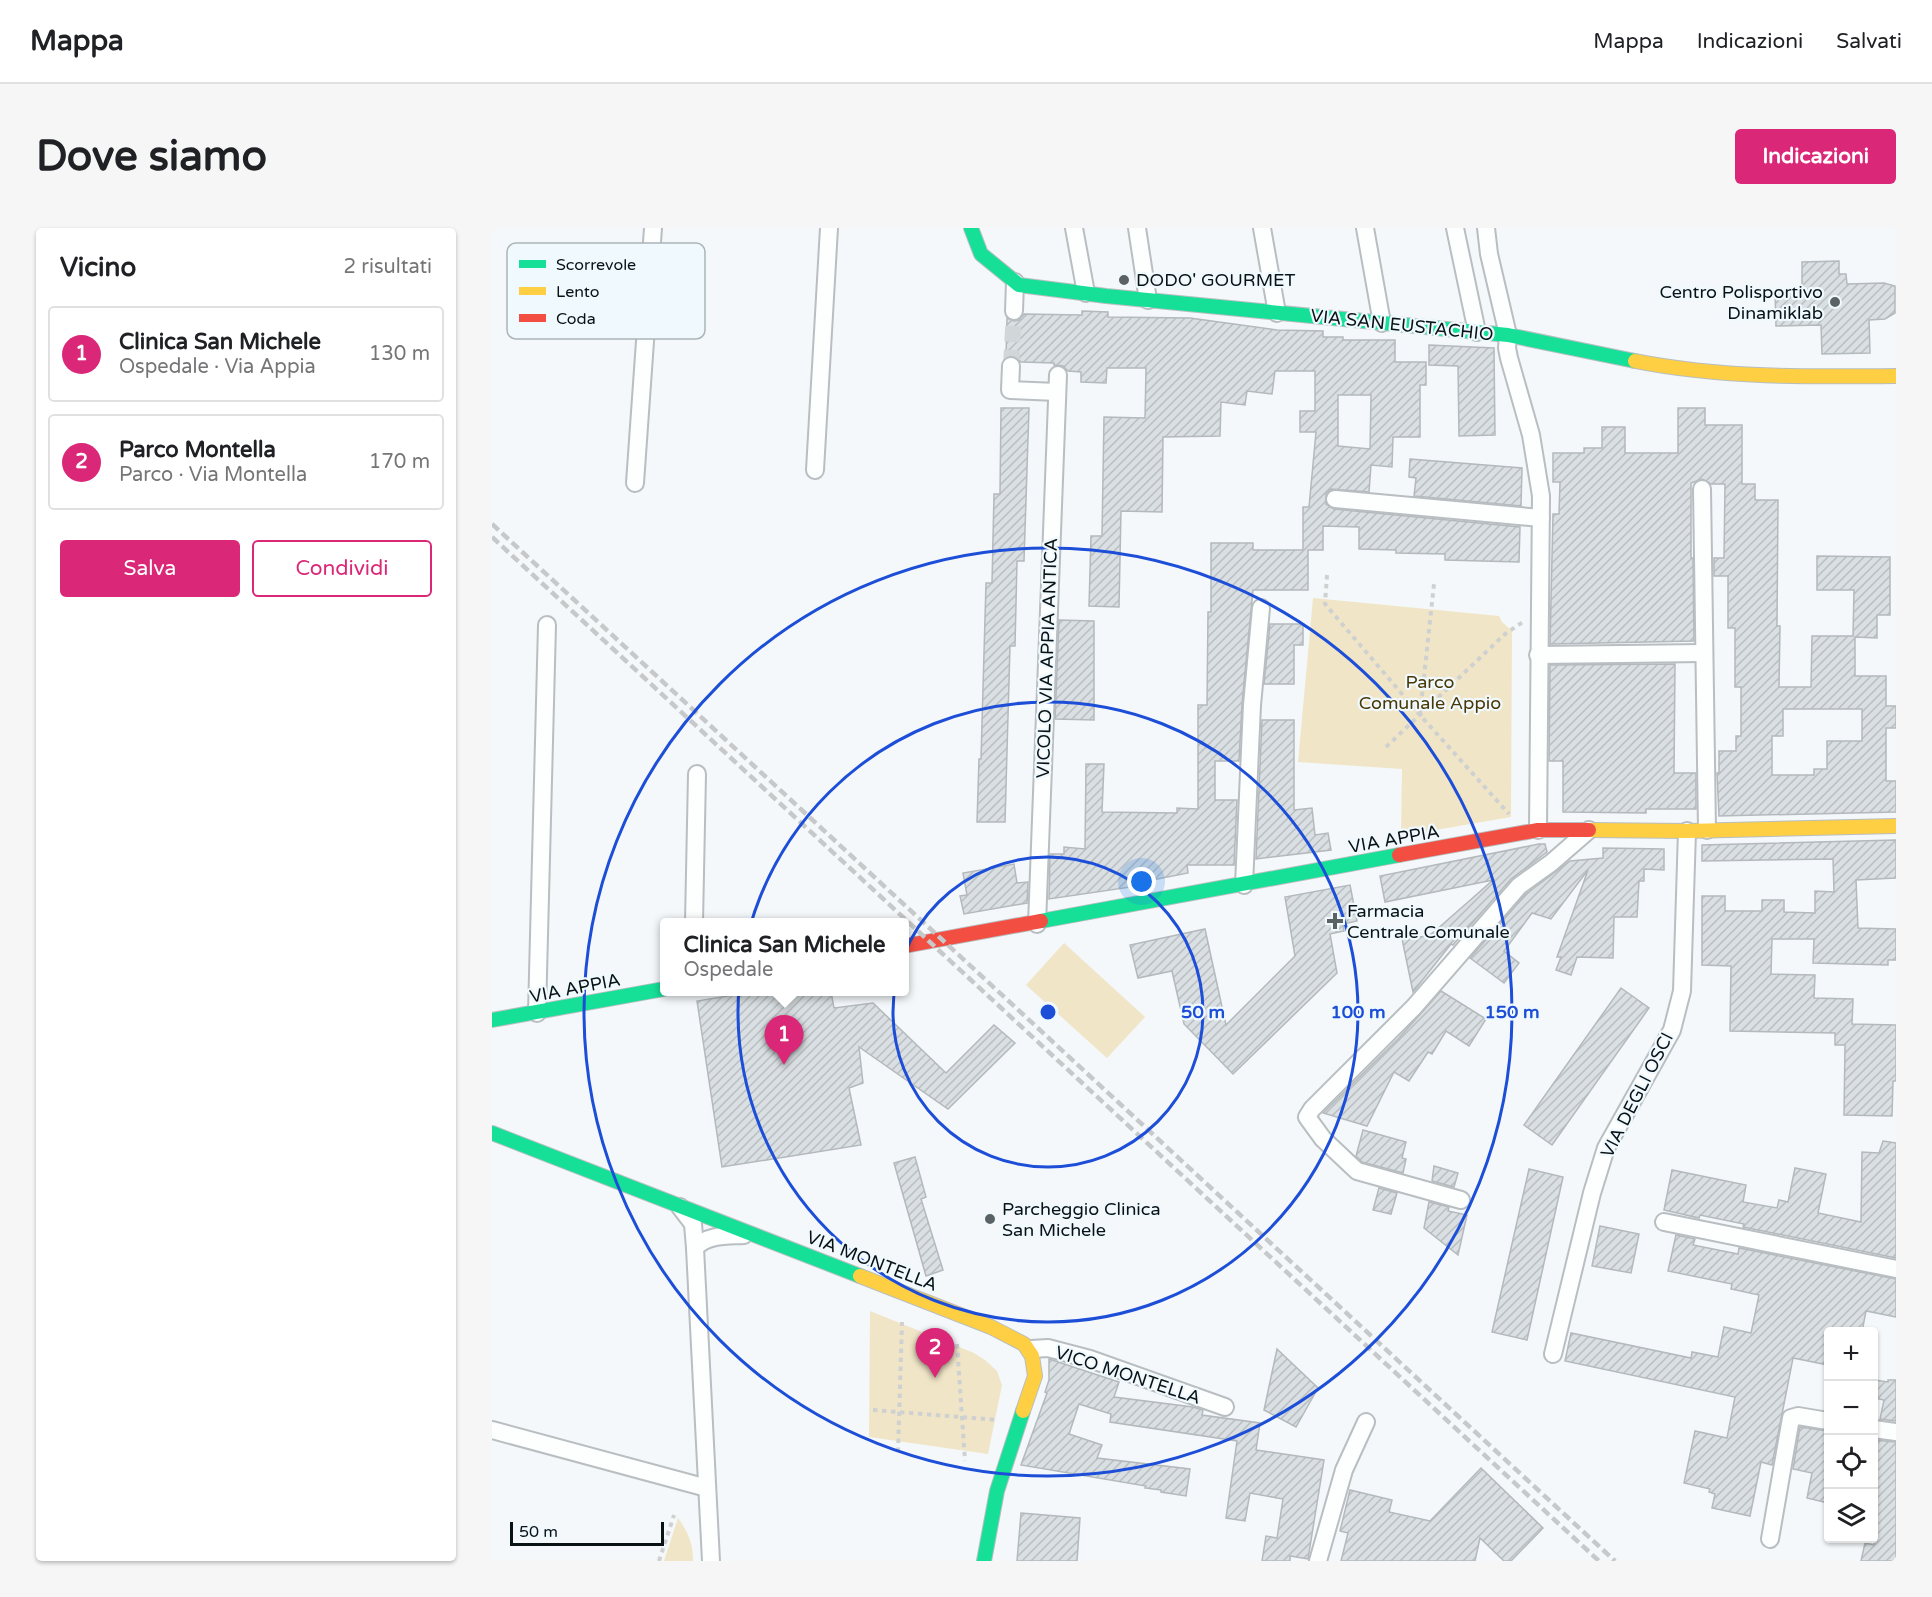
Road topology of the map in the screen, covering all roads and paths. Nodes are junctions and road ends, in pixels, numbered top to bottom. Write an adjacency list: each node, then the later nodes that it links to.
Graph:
1 (654, 228): 10 (street)
2 (829, 228): 22 (street)
3 (971, 228): 11 (street, VIA SAN EUSTACHIO)
4 (1074, 228): 12 (street)
5 (1137, 228): 13 (street)
6 (1263, 228): 15 (street)
7 (1365, 228): 16 (street)
8 (1455, 228): 17 (street)
9 (1486, 228): 18 (street)
10 (653, 243)
11 (1015, 282): 12 (street, VIA SAN EUSTACHIO); 14 (street)
12 (1086, 294): 13 (street, VIA SAN EUSTACHIO)
13 (1148, 300): 15 (street, VIA SAN EUSTACHIO)
14 (1014, 311)
15 (1277, 313): 16 (street, VIA SAN EUSTACHIO)
16 (1382, 323): 17 (street, VIA SAN EUSTACHIO)
17 (1477, 332): 18 (street, VIA SAN EUSTACHIO)
18 (1508, 335): 21 (street); 26 (street, VIA SAN EUSTACHIO)
19 (646, 339): 23 (street)
20 (1011, 366): 44 (street, VICOLO VIA APPIA ANTICA)
21 (1896, 376)
22 (816, 470)
23 (635, 483)
24 (1702, 489): 32 (street)
25 (1335, 499): 26 (street)
26 (1540, 518): 30 (street, VIA SAN EUSTACHIO)
27 (1327, 575): 34 (path)
28 (1434, 584): 34 (path)
29 (1261, 608): 42 (street)
30 (1539, 611): 33 (street, VIA SAN EUSTACHIO); 34 (path)
31 (547, 625): 47 (street)
32 (1704, 653): 33 (street); 39 (street)
33 (1538, 655): 41 (street, VIA SAN EUSTACHIO)
34 (1420, 715): 35 (path); 41 (path)
35 (1386, 747)
36 (697, 774): 43 (street)
37 (1896, 826): 39 (street, VIA APPIA)
38 (1589, 830): 40 (street, VIA APPIA); 41 (street, VIA APPIA); 50 (street)
39 (1707, 830): 40 (street, VIA APPIA)
40 (1687, 831): 59 (street, VIA DEGLI OSCI)
41 (1532, 832): 42 (street, VIA APPIA)
42 (1244, 885): 44 (street, VIA APPIA)
43 (694, 918)
44 (1037, 924): 45 (street, VIA APPIA)
45 (909, 945)
46 (660, 990): 47 (street, VIA APPIA)
47 (537, 1013): 48 (street, VIA APPIA)
48 (492, 1020)
49 (492, 1133): 51 (street, VIA MONTELLA)
50 (1461, 1200)
51 (676, 1204): 53 (street, VIA MONTELLA); 54 (street)
52 (1664, 1222): 55 (street)
53 (753, 1234): 54 (street); 58 (street, VIA MONTELLA)
54 (695, 1248): 72 (street)
55 (1896, 1269)
56 (902, 1322): 62 (path)
57 (957, 1344): 63 (path)
58 (1031, 1349): 60 (street, VICO MONTELLA); 77 (street)
59 (1553, 1354)
60 (1225, 1407)
61 (873, 1410): 62 (path)
62 (899, 1412): 63 (path); 70 (path)
63 (962, 1418): 64 (path); 71 (path)
64 (998, 1420)
65 (1824, 1420): 74 (street)
66 (1366, 1422): 78 (street)
67 (492, 1430): 72 (street)
68 (1878, 1430): 69 (street)
69 (1896, 1432)
70 (898, 1452)
71 (965, 1461)
72 (707, 1488): 76 (street)
73 (674, 1515): 75 (path)
74 (1770, 1539)
75 (659, 1561)
76 (711, 1561)
77 (984, 1561)
78 (1318, 1561)

